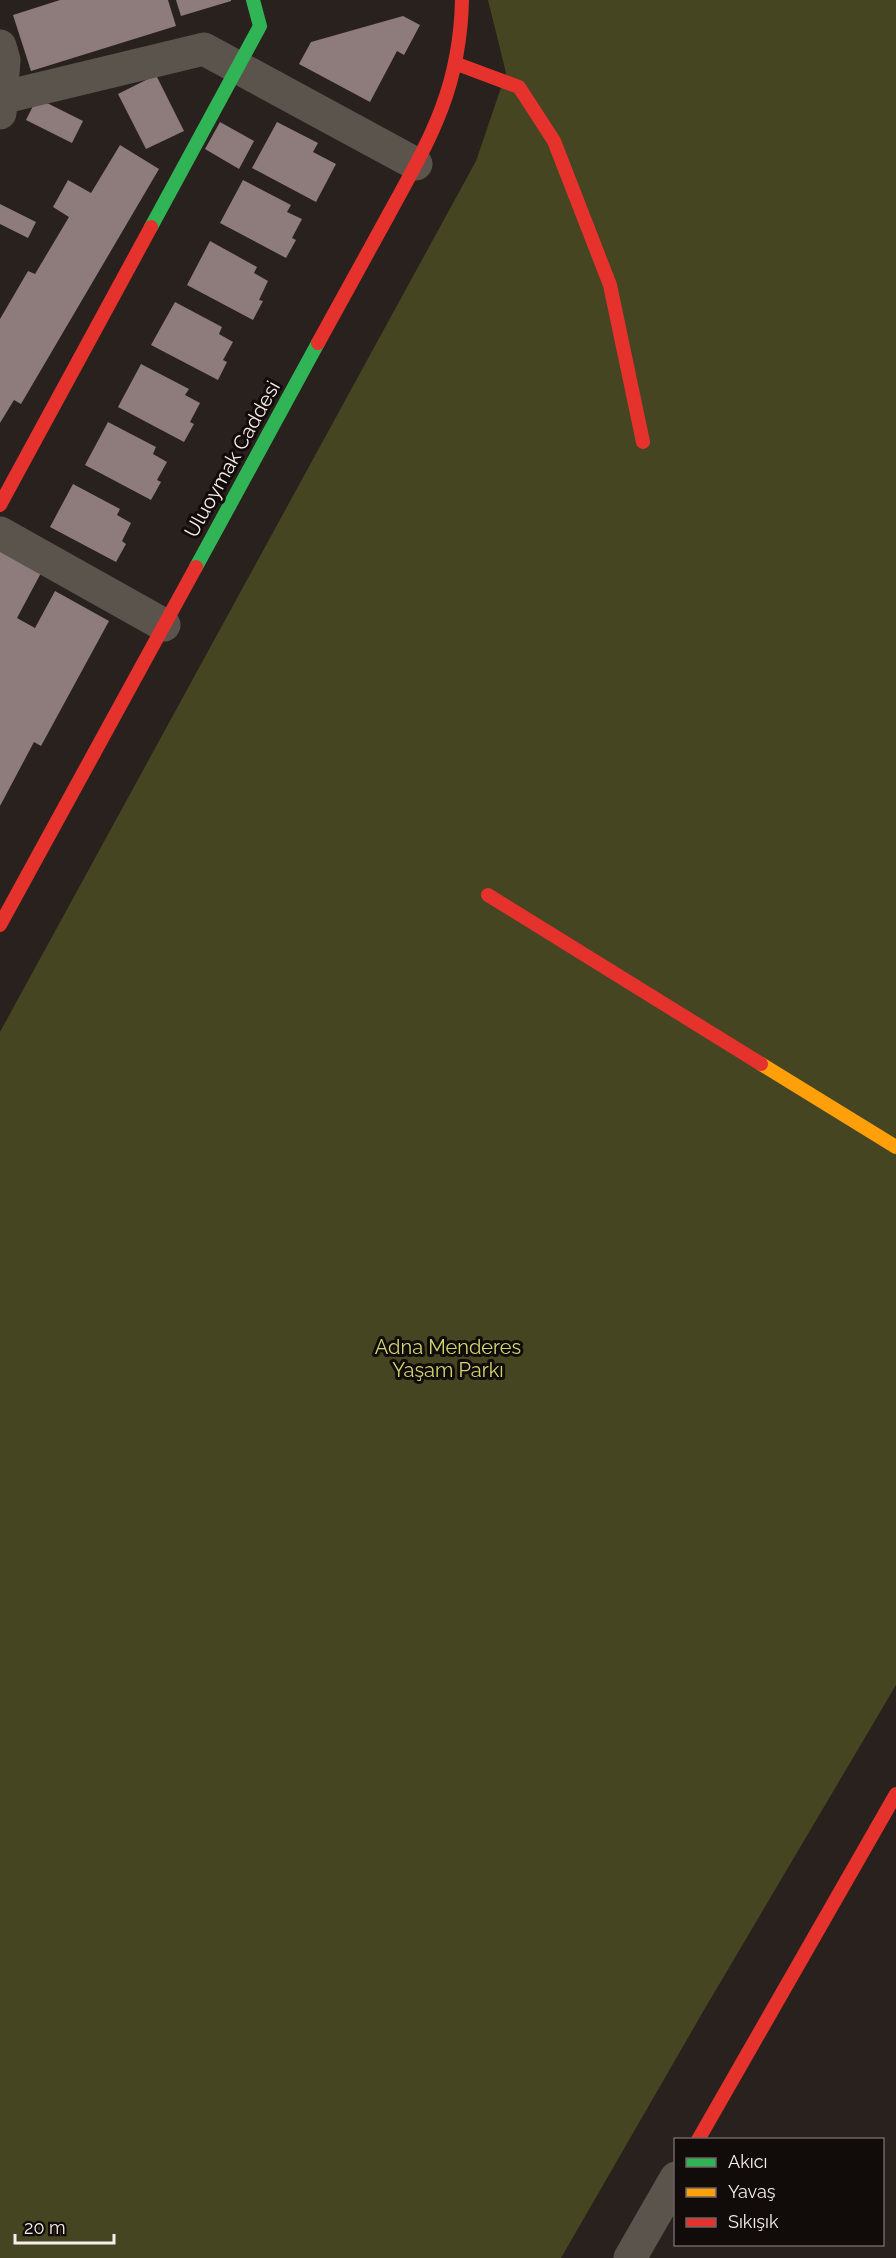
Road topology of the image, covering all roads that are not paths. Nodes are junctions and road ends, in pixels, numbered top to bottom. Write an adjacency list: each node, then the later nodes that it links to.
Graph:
1 (253, 0): 5 (street)
2 (462, 0): 4 (street, Uluoymak Caddesi)
3 (0, 46): 6 (street)
4 (457, 64): 7 (street, Uluoymak Caddesi); 8 (street)
5 (238, 67): 6 (street); 7 (street); 9 (street)
6 (1, 105)
7 (416, 164): 11 (street, Uluoymak Caddesi)
8 (643, 442)
9 (0, 505)
10 (0, 533): 11 (street)
11 (164, 625): 13 (street, Uluoymak Caddesi)
12 (488, 895): 14 (street)
13 (0, 925)
14 (896, 1147)
15 (896, 1794): 16 (street)
16 (699, 2138)
17 (674, 2180): 18 (street)
18 (630, 2258)

